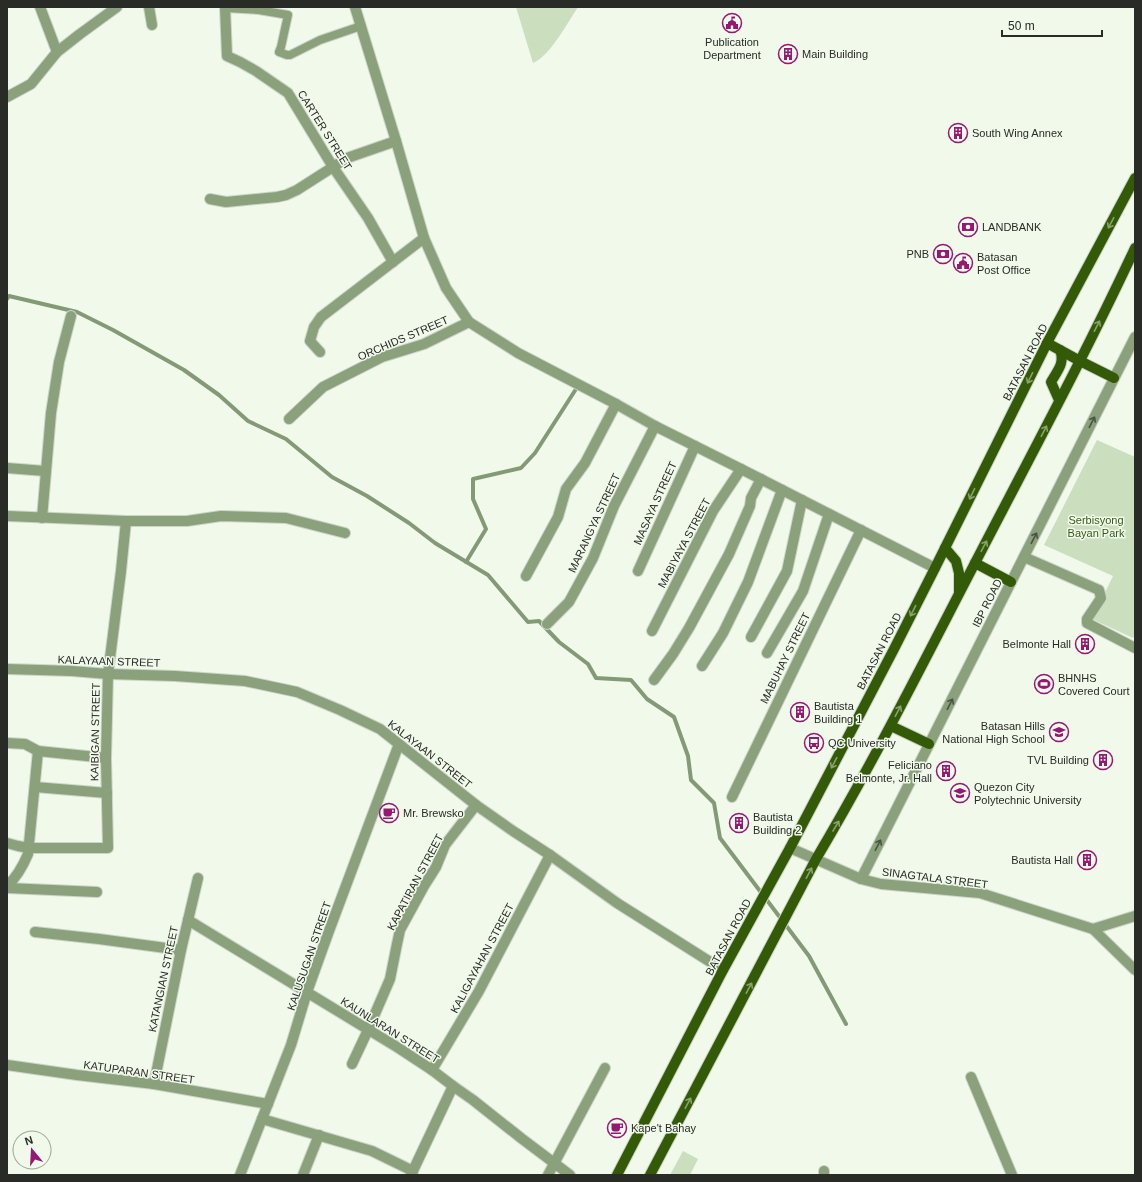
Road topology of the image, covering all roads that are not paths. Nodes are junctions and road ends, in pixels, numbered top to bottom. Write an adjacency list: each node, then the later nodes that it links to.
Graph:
1 (40, 7): 8 (street)
2 (117, 7): 8 (street)
3 (149, 7): 6 (street)
4 (355, 7): 7 (street)
5 (225, 8): 7 (street); 11 (street, CARTER STREET)
6 (152, 26)
7 (360, 26): 10 (street)
8 (58, 52): 9 (street)
9 (7, 96)
10 (396, 141): 11 (street); 15 (street)
11 (333, 167): 14 (street); 17 (street, CARTER STREET)
12 (1135, 178): 13 (main road, BATASAN ROAD)
13 (1132, 190): 21 (main road, BATASAN ROAD, one-way to 21)
14 (210, 200)
15 (424, 238): 17 (street); 19 (street)
16 (1135, 248): 24 (main road, one-way to 16)
17 (393, 262): 23 (street)
18 (71, 316): 33 (street)
19 (469, 322): 27 (street); 28 (street, ORCHIDS STREET)
20 (1135, 337): 25 (street, IBP ROAD)
21 (1047, 343): 22 (main road); 43 (main road, BATASAN ROAD, one-way to 43)
22 (1060, 350): 24 (main road); 26 (main road)
23 (320, 352)
24 (1080, 361): 25 (main road); 26 (main road)
25 (1114, 378): 44 (street, IBP ROAD, one-way to 25)
26 (1059, 400): 45 (main road, one-way to 26)
27 (616, 404): 29 (street); 48 (street)
28 (289, 419)
29 (655, 426): 30 (street); 51 (street, MARANGYA STREET)
30 (695, 446): 32 (street); 47 (street, MASAYA STREET)
31 (7, 468): 33 (street)
32 (741, 469): 34 (street); 52 (street, MABIYAYA STREET)
33 (45, 471): 39 (street)
34 (761, 479): 35 (street); 59 (street)
35 (782, 490): 36 (street); 56 (street)
36 (802, 500): 37 (street); 53 (street)
37 (829, 514): 41 (street); 55 (street)
38 (7, 516): 39 (street)
39 (42, 518): 40 (street)
40 (126, 521): 42 (street); 58 (street, KAIBIGAN STREET)
41 (861, 530): 46 (street); 68 (street, MABUHAY STREET)
42 (345, 533)
43 (945, 548): 46 (main road, BATASAN ROAD); 50 (main road)
44 (1024, 557): 49 (street, IBP ROAD); 54 (street)
45 (975, 563): 49 (main road); 50 (main road)
46 (935, 568): 72 (main road, BATASAN ROAD, one-way to 72)
47 (638, 571)
48 (526, 576)
49 (1011, 582): 63 (street, IBP ROAD, one-way to 49)
50 (959, 594): 60 (main road, one-way to 50)
51 (547, 624)
52 (652, 631)
53 (751, 637)
54 (1134, 646)
55 (767, 653)
56 (702, 666)
57 (7, 669): 58 (street, KALAYAAN STREET)
58 (108, 674): 62 (street, KALAYAAN STREET); 65 (street, KAIBIGAN STREET)
59 (654, 680)
60 (891, 726): 63 (main road); 74 (main road, one-way to 60)
61 (7, 743): 64 (street)
62 (399, 744): 69 (street, KALAYAAN STREET); 86 (street, KALUSUGAN STREET)
63 (929, 744): 76 (street, IBP ROAD, one-way to 63)
64 (38, 751): 65 (street); 66 (street)
65 (106, 758): 67 (street, KAIBIGAN STREET)
66 (35, 786): 67 (street); 71 (street)
67 (107, 793): 71 (street, KAIBIGAN STREET)
68 (732, 796)
69 (476, 805): 73 (street, KALAYAAN STREET); 87 (street, KAPATIRAN STREET)
70 (7, 843): 71 (street)
71 (29, 848): 77 (street)
72 (790, 848): 74 (street, SINAGTALA STREET); 84 (main road, BATASAN ROAD)
73 (550, 855): 84 (street, KALAYAAN STREET); 91 (street, KALIGAYAHAN STREET)
74 (816, 859): 76 (street, SINAGTALA STREET); 105 (main road, one-way to 74)
75 (198, 878): 80 (street, KATANGIAN STREET)
76 (861, 880): 81 (street, SINAGTALA STREET)
77 (7, 887): 78 (street)
78 (97, 892)
79 (1135, 916): 81 (street)
80 (188, 920): 83 (street, KATANGIAN STREET); 86 (street, KAUNLARAN STREET)
81 (1093, 929): 85 (street, SINAGTALA STREET)
82 (35, 932): 83 (street)
83 (181, 950): 93 (street, KATANGIAN STREET)
84 (723, 970): 104 (main road, BATASAN ROAD)
85 (1135, 970)
86 (307, 992): 87 (street, KAUNLARAN STREET); 95 (street, KALUSUGAN STREET)
87 (368, 1030): 88 (street, KAPATIRAN STREET); 91 (street, KAUNLARAN STREET)
88 (352, 1064)
89 (7, 1065): 93 (street, KATUPARAN STREET)
90 (605, 1068): 98 (street)
91 (432, 1070): 94 (street, KAUNLARAN STREET)
92 (971, 1077): 106 (street)
93 (154, 1084): 95 (street, KATUPARAN STREET)
94 (453, 1086): 98 (street, KAUNLARAN STREET); 99 (street)
95 (268, 1104): 96 (street, KALUSUGAN STREET)
96 (262, 1119): 97 (street); 100 (street, KALUSUGAN STREET)
97 (318, 1135): 99 (street); 101 (street)
98 (554, 1164): 102 (street); 103 (street, KAUNLARAN STREET)
99 (412, 1173)
100 (240, 1175)
101 (303, 1175)
102 (548, 1175)
103 (570, 1175)
104 (617, 1175)
105 (650, 1175)
106 (1012, 1175)

